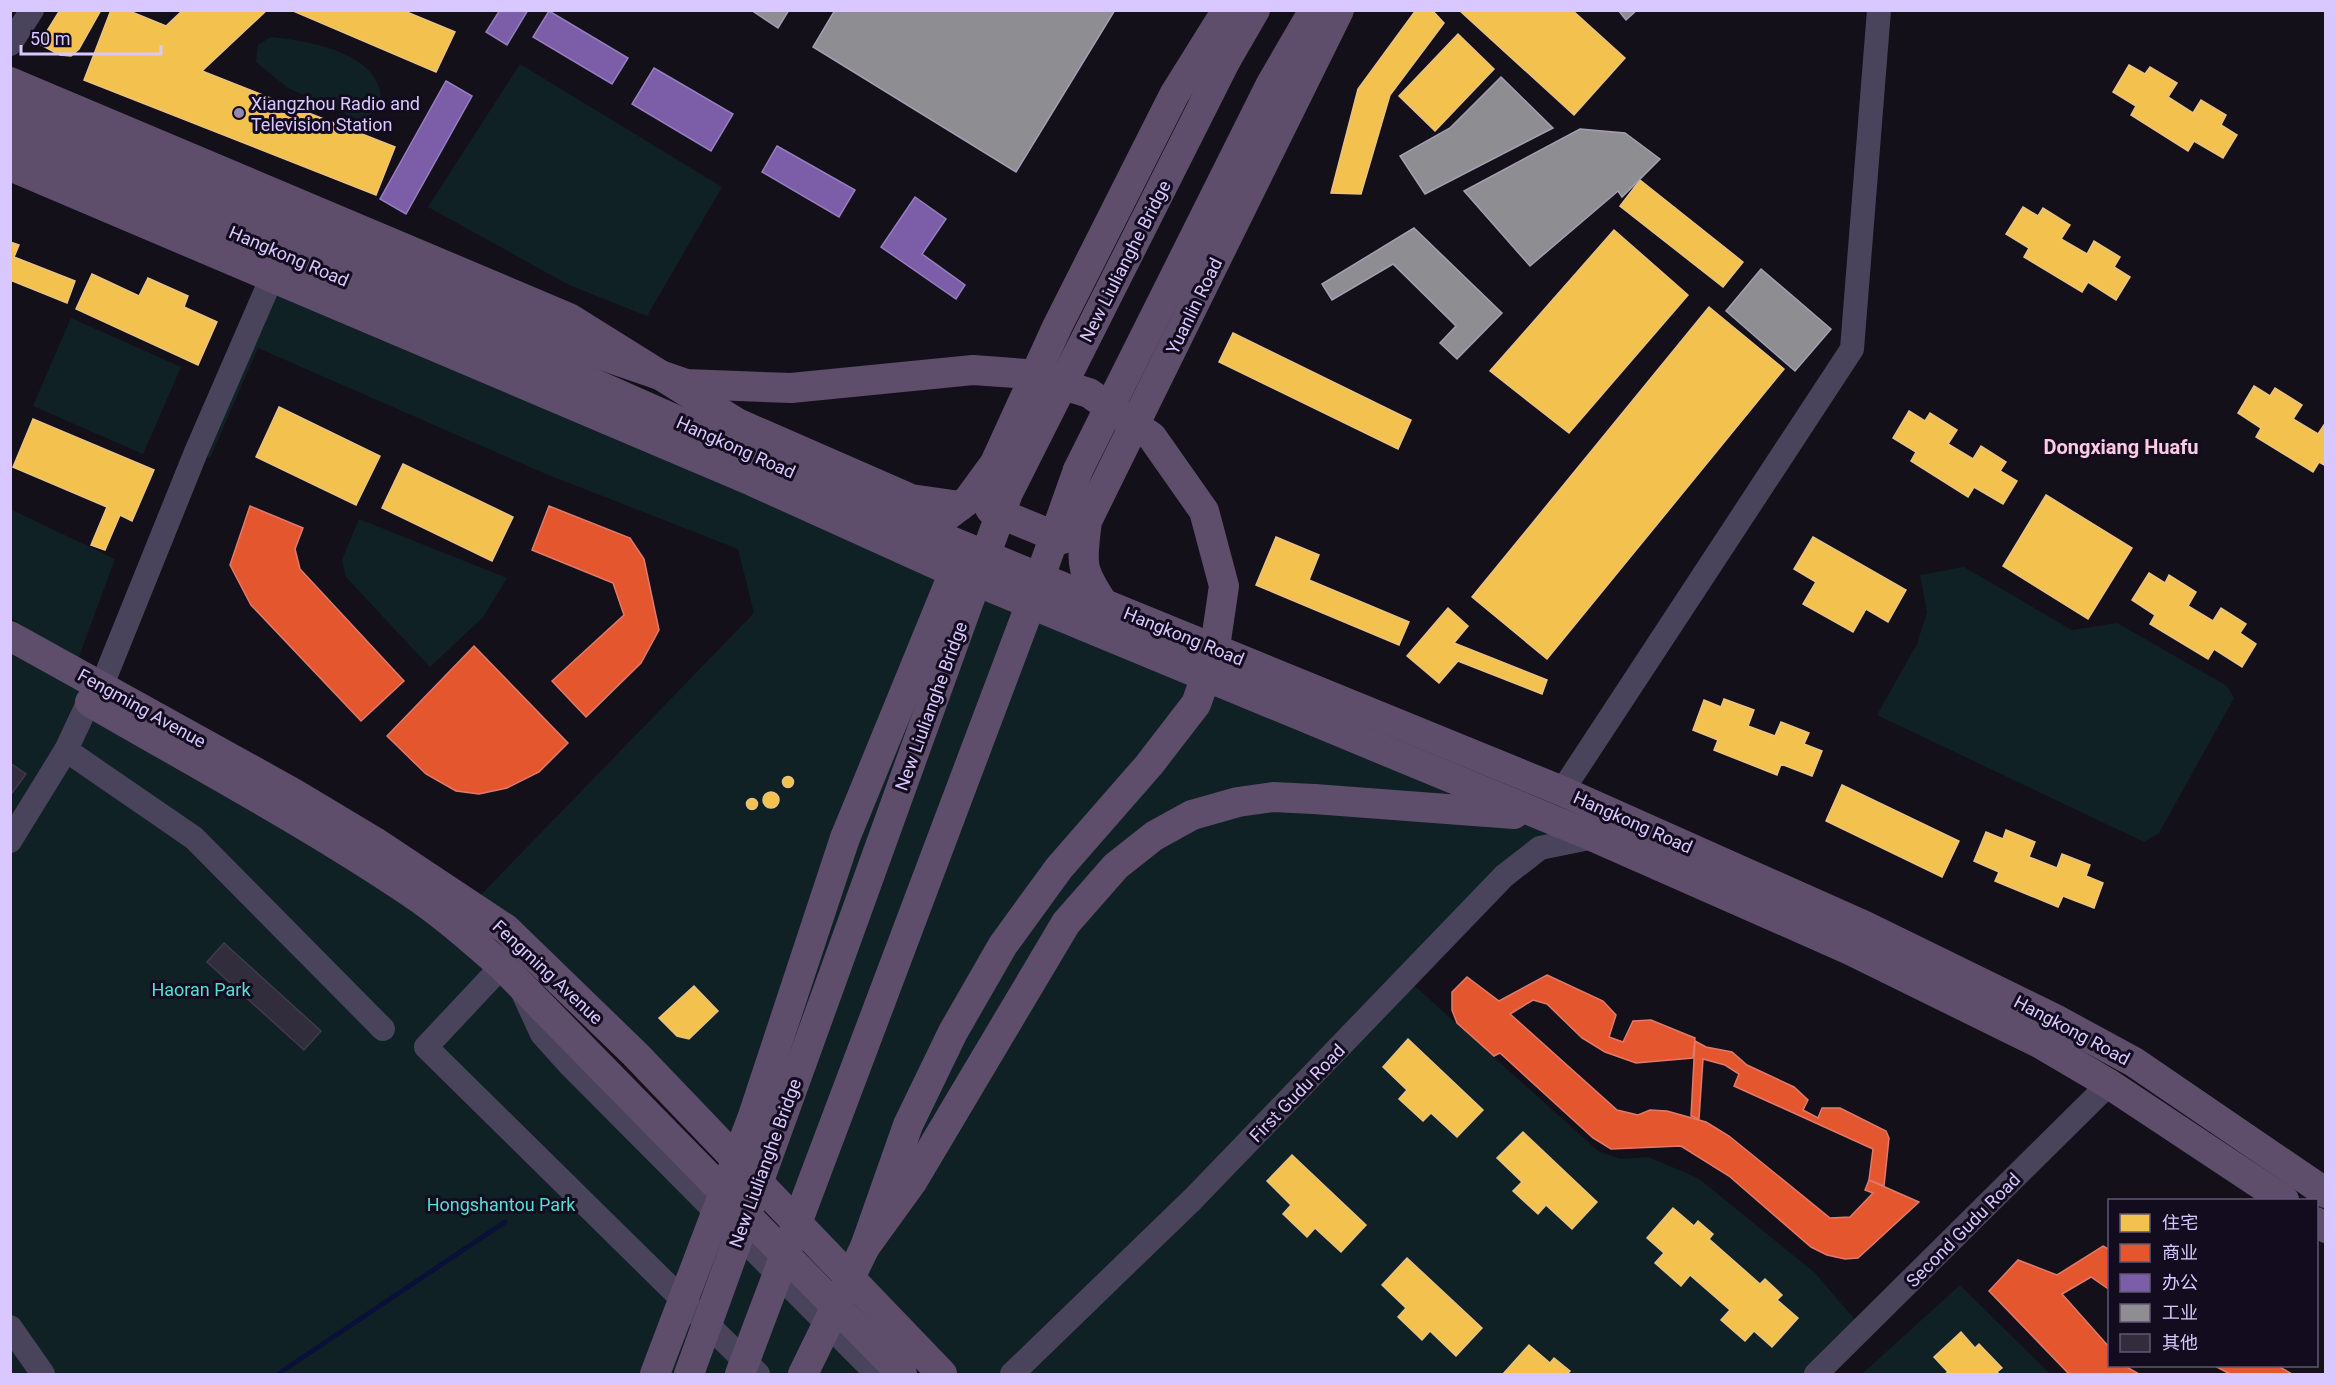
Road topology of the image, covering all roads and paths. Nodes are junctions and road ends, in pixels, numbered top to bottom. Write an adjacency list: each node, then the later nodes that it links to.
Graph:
1 (32, 10): 7 (street)
2 (1227, 10): 13 (main road)
3 (1255, 10): 36 (main road, New Liulianghe Bridge, bridge)
4 (1314, 10): 37 (main road, bridge)
5 (1339, 10): 16 (main road, Yuanlin Road)
6 (1879, 10): 23 (street)
7 (10, 44)
8 (10, 82): 14 (main road)
9 (10, 108): 32 (main road, bridge)
10 (10, 139): 15 (main road, Hangkong Road)
11 (10, 166): 12 (main road, Hangkong Road)
12 (272, 277): 17 (main road, Hangkong Road); 21 (street)
13 (981, 482): 14 (main road); 16 (main road)
14 (960, 507): 15 (main road)
15 (907, 522): 18 (main road, Hangkong Road)
16 (1087, 526): 18 (main road, Yuanlin Road)
17 (954, 572): 24 (main road, Hangkong Road); 35 (main road, bridge)
18 (1103, 603): 23 (main road, Hangkong Road)
19 (10, 636): 21 (main road, Fengming Avenue)
20 (10, 660): 21 (main road, Fengming Avenue)
21 (95, 693): 22 (street); 27 (main road, Fengming Avenue); 42 (main road, Fengming Avenue)
22 (66, 750): 26 (street); 28 (street)
23 (1562, 791): 30 (main road, Hangkong Road)
24 (1546, 818): 25 (main road, Hangkong Road); 32 (main road, bridge)
25 (1594, 837): 29 (main road, Hangkong Road); 43 (street, First Gudu Road)
26 (10, 841)
27 (510, 974): 38 (street); 40 (street); 41 (main road, Fengming Avenue)
28 (383, 1029)
29 (2109, 1084): 31 (main road, Hangkong Road); 44 (street, Second Gudu Road)
30 (2325, 1193)
31 (2282, 1199)
32 (865, 1247): 39 (main road, bridge)
33 (10, 1328): 34 (street)
34 (43, 1374)
35 (655, 1374)
36 (689, 1374)
37 (740, 1374)
38 (758, 1374)
39 (803, 1374)
40 (877, 1374)
41 (902, 1374)
42 (942, 1374)
43 (1012, 1374)
44 (1816, 1374)

